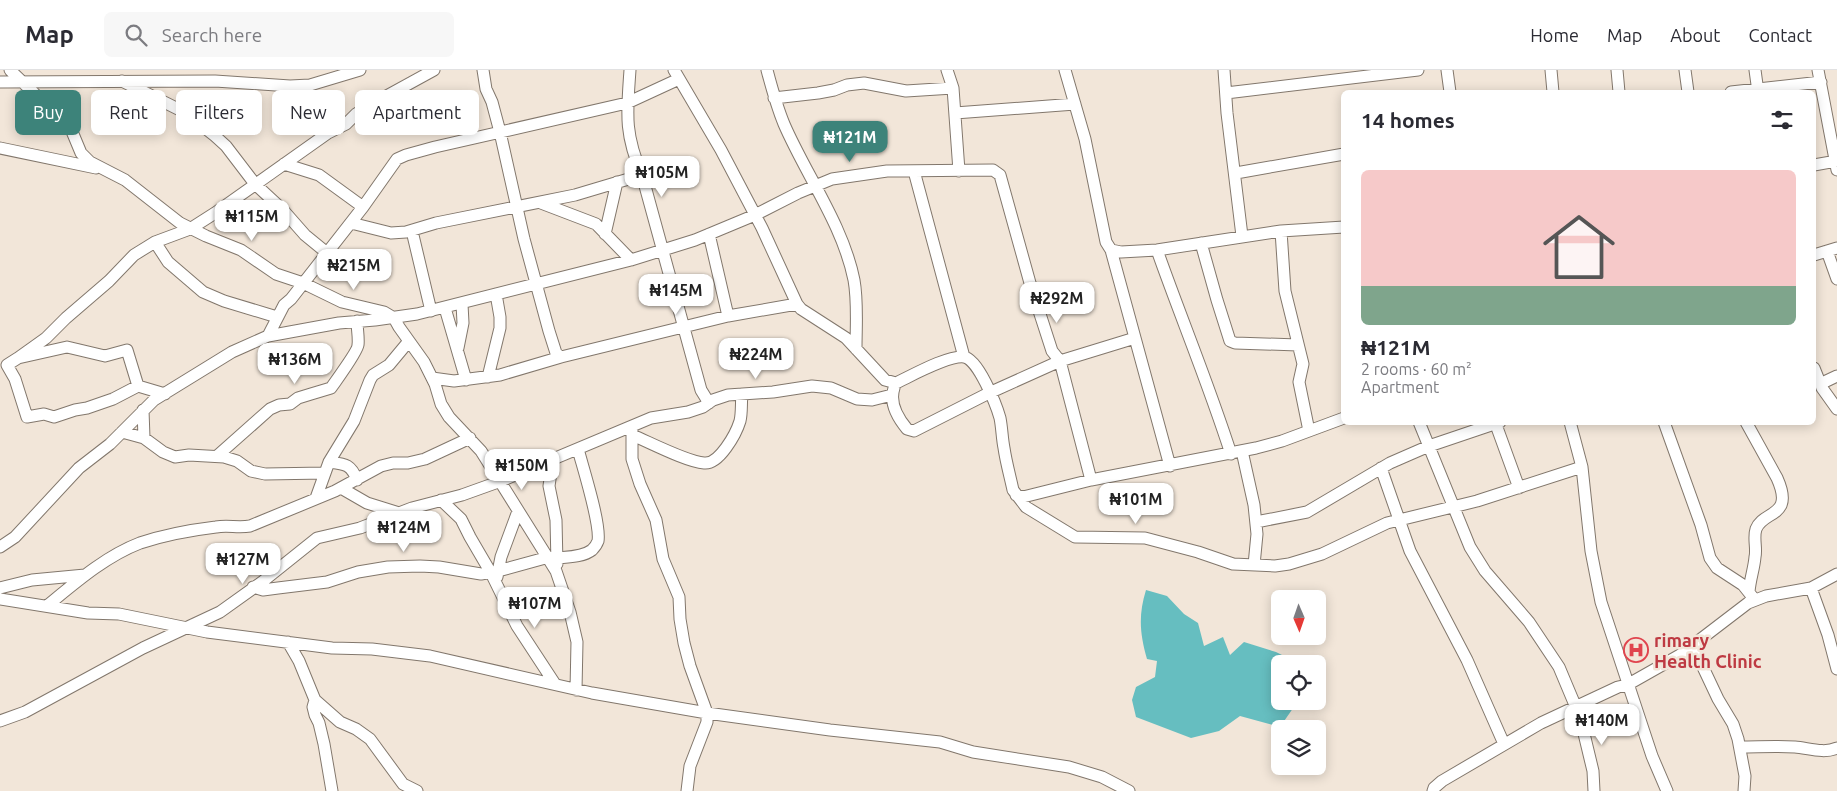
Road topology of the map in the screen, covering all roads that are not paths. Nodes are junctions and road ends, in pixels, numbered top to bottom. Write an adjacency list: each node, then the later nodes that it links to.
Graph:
1 (10, 70): 21 (street)
2 (360, 70): 18 (street)
3 (434, 70): 38 (street)
4 (483, 70): 35 (street)
5 (630, 70): 32 (street)
6 (767, 70): 30 (street)
7 (947, 70): 22 (street)
8 (1065, 70): 33 (street)
9 (1224, 70): 29 (street)
10 (1418, 70): 29 (street)
11 (1447, 70): 23 (street)
12 (1551, 70): 24 (street)
13 (1617, 70): 25 (street)
14 (1685, 70): 26 (street)
15 (1755, 70): 27 (street)
16 (676, 75): 32 (street); 52 (street)
17 (1820, 76): 28 (street); 39 (street)
18 (146, 80): 19 (street); 31 (street)
19 (122, 81): 21 (street); 31 (street)
20 (0, 82): 21 (street)
21 (22, 82): 41 (street)
22 (954, 88): 30 (street); 34 (street)
23 (1450, 90)
24 (1553, 90)
25 (1619, 90)
26 (1688, 90)
27 (1757, 90)
28 (1761, 90)
29 (1226, 93): 44 (street)
30 (774, 98): 48 (street)
31 (167, 102): 47 (street)
32 (627, 102): 35 (street); 45 (street)
33 (1074, 104): 34 (street); 64 (street)
34 (955, 113): 43 (street)
35 (500, 132): 50 (street); 51 (street)
36 (0, 148): 41 (street)
37 (1341, 154): 44 (street)
38 (284, 164): 47 (street); 51 (street)
39 (1836, 164): 40 (street)
40 (1816, 165)
41 (104, 170): 55 (street)
42 (914, 171): 43 (street); 48 (street); 92 (street)
43 (959, 171): 94 (street)
44 (1236, 172): 60 (street)
45 (642, 175): 46 (street); 63 (street)
46 (617, 182): 49 (street); 58 (street)
47 (255, 184): 55 (street); 67 (street)
48 (816, 186): 52 (street); 88 (street)
49 (541, 203): 50 (street); 58 (street)
50 (516, 205): 56 (street); 72 (street)
51 (363, 207): 53 (street)
52 (755, 215): 59 (street); 75 (street)
53 (351, 223): 56 (street); 67 (street)
54 (1341, 227): 57 (street)
55 (190, 229): 61 (street); 71 (street)
56 (412, 230): 77 (street)
57 (1281, 232): 60 (street); 86 (street)
58 (605, 234): 69 (street)
59 (709, 234): 63 (street); 78 (street)
60 (1242, 236): 62 (street)
61 (155, 242): 79 (street); 93 (street)
62 (1201, 243): 65 (street); 86 (street)
63 (664, 250): 69 (street); 82 (street)
64 (1110, 250): 65 (street); 84 (street)
65 (1157, 250): 124 (street)
66 (1832, 250): 68 (street); 70 (street)
67 (327, 253): 71 (street)
68 (1816, 254)
69 (630, 260): 72 (street)
70 (1837, 279)
71 (303, 283): 79 (street); 80 (street)
72 (537, 283): 73 (street); 91 (street)
73 (496, 294): 74 (street); 96 (street)
74 (462, 304): 76 (street); 87 (street)
75 (797, 304): 78 (street); 88 (street)
76 (445, 308): 77 (street); 87 (street)
77 (431, 311): 80 (street)
78 (728, 316): 82 (street)
79 (278, 318): 83 (street)
80 (394, 318): 81 (street); 85 (street)
81 (357, 321): 83 (street); 121 (street)
82 (684, 327): 91 (street); 106 (street)
83 (268, 336): 103 (street)
84 (1135, 338): 94 (street); 129 (street)
85 (409, 341): 89 (street); 90 (street)
86 (1298, 345): 117 (street)
87 (458, 348): 98 (street)
88 (856, 349): 99 (street)
89 (417, 350): 90 (street); 97 (street)
90 (397, 356): 128 (street)
91 (561, 357): 96 (street)
92 (964, 357): 99 (street); 102 (street)
93 (18, 358): 100 (street); 100 (street)
94 (1060, 361): 102 (street); 134 (street)
95 (1837, 376): 101 (street)
96 (488, 377): 98 (street)
97 (432, 378): 98 (street); 120 (street)
98 (466, 380)
99 (896, 383): 105 (street)
100 (138, 386): 103 (street)
101 (1819, 387): 107 (street)
102 (989, 393): 105 (street); 138 (street)
103 (164, 394): 108 (street)
104 (742, 394): 105 (street); 106 (street); 116 (street)
105 (892, 395)
106 (709, 403): 116 (street)
107 (1837, 409)
108 (143, 410): 118 (street); 119 (street)
109 (1341, 419): 117 (street)
110 (1420, 425): 122 (street)
111 (1491, 425): 122 (street)
112 (1498, 425): 137 (street)
113 (1571, 425): 130 (street)
114 (1665, 425): 157 (street)
115 (1748, 425): 157 (street)
116 (632, 431): 123 (street); 171 (street)
117 (1309, 431): 124 (street)
118 (122, 432): 119 (street); 148 (street)
119 (144, 438): 125 (street)
120 (470, 438): 133 (street); 135 (street)
121 (229, 445): 125 (street); 127 (street)
122 (1429, 446): 131 (street); 142 (street)
123 (578, 449): 126 (street); 149 (street)
124 (1236, 453): 129 (street); 147 (street)
125 (217, 456): 127 (street)
126 (554, 459): 135 (street); 149 (street)
127 (237, 461): 132 (street)
128 (329, 462): 132 (street); 133 (street)
129 (1170, 466): 134 (street)
130 (1582, 467): 137 (street); 167 (street)
131 (1381, 468): 145 (street); 147 (street)
132 (325, 473): 139 (street)
133 (357, 480): 136 (street)
134 (1091, 480): 138 (street)
135 (501, 481): 140 (street); 143 (street)
136 (341, 488): 139 (street); 141 (street)
137 (1519, 488): 142 (street)
138 (1016, 495): 150 (street)
139 (316, 498): 153 (street)
140 (441, 500): 144 (street); 151 (street)
141 (371, 504): 144 (street); 146 (street)
142 (1454, 507): 145 (street); 170 (street)
143 (518, 511): 149 (street); 151 (street)
144 (399, 512): 146 (street)
145 (1399, 521): 150 (street); 173 (street)
146 (374, 522): 155 (street)
147 (1256, 522): 150 (street)
148 (0, 547)
149 (553, 558): 151 (street); 168 (street)
150 (1254, 565)
151 (494, 572): 155 (street); 166 (street)
152 (1837, 574): 156 (street)
153 (85, 575): 154 (street); 159 (street)
154 (0, 588)
155 (258, 588): 160 (street)
156 (1811, 588): 157 (street); 165 (street)
157 (1752, 596): 163 (street)
158 (0, 599): 159 (street)
159 (48, 606): 160 (street)
160 (188, 628): 161 (street); 172 (street)
161 (288, 642): 162 (street); 164 (street)
162 (306, 644): 164 (street); 166 (street)
163 (1693, 646): 167 (street); 174 (street)
164 (299, 662): 169 (street)
165 (1837, 669)
166 (555, 684): 168 (street)
167 (1627, 685): 170 (street); 182 (street)
168 (576, 690): 171 (street)
169 (315, 700): 176 (street); 177 (street)
170 (1576, 706): 173 (street); 181 (street)
171 (707, 713): 178 (street); 179 (street)
172 (0, 721)
173 (1504, 744): 180 (street)
174 (1740, 747): 175 (street); 183 (street)
175 (1837, 748)
176 (332, 791)
177 (416, 791)
178 (687, 791)
179 (1128, 791)
180 (1433, 791)
181 (1594, 791)
182 (1668, 791)
183 (1744, 791)

